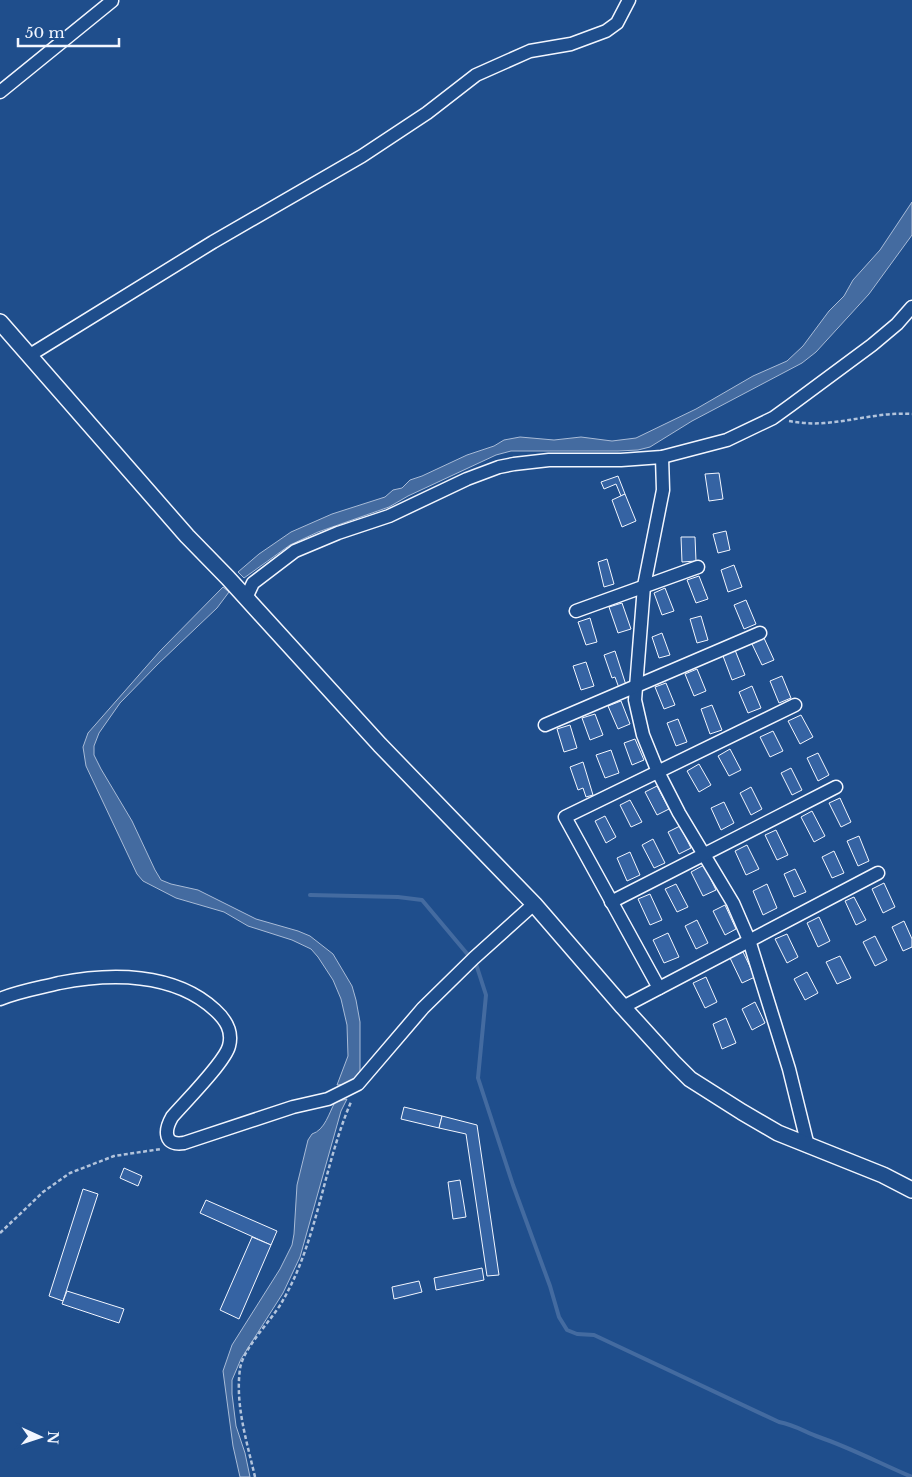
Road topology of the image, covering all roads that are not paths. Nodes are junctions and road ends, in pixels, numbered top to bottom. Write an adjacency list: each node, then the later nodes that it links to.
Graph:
1 (629, 0): 6 (street)
2 (112, 1): 3 (street)
3 (0, 92)
4 (912, 306): 7 (street)
5 (0, 322): 6 (street)
6 (30, 355): 10 (street)
7 (662, 457): 9 (street); 10 (street)
8 (698, 567): 9 (street)
9 (644, 586): 11 (street); 13 (street)
10 (243, 594): 21 (street)
11 (576, 610)
12 (760, 633): 13 (street)
13 (635, 686): 15 (street); 16 (street)
14 (795, 705): 16 (street)
15 (545, 725)
16 (658, 772): 18 (street); 20 (street)
17 (836, 787): 18 (street)
18 (704, 854): 20 (street); 22 (street)
19 (878, 873): 22 (street)
20 (611, 902): 23 (street)
21 (534, 904): 24 (street); 25 (street)
22 (749, 940): 23 (street); 26 (street)
23 (659, 988): 25 (street)
24 (0, 999)
25 (623, 1007): 26 (street)
26 (808, 1146): 27 (street)
27 (912, 1190)

